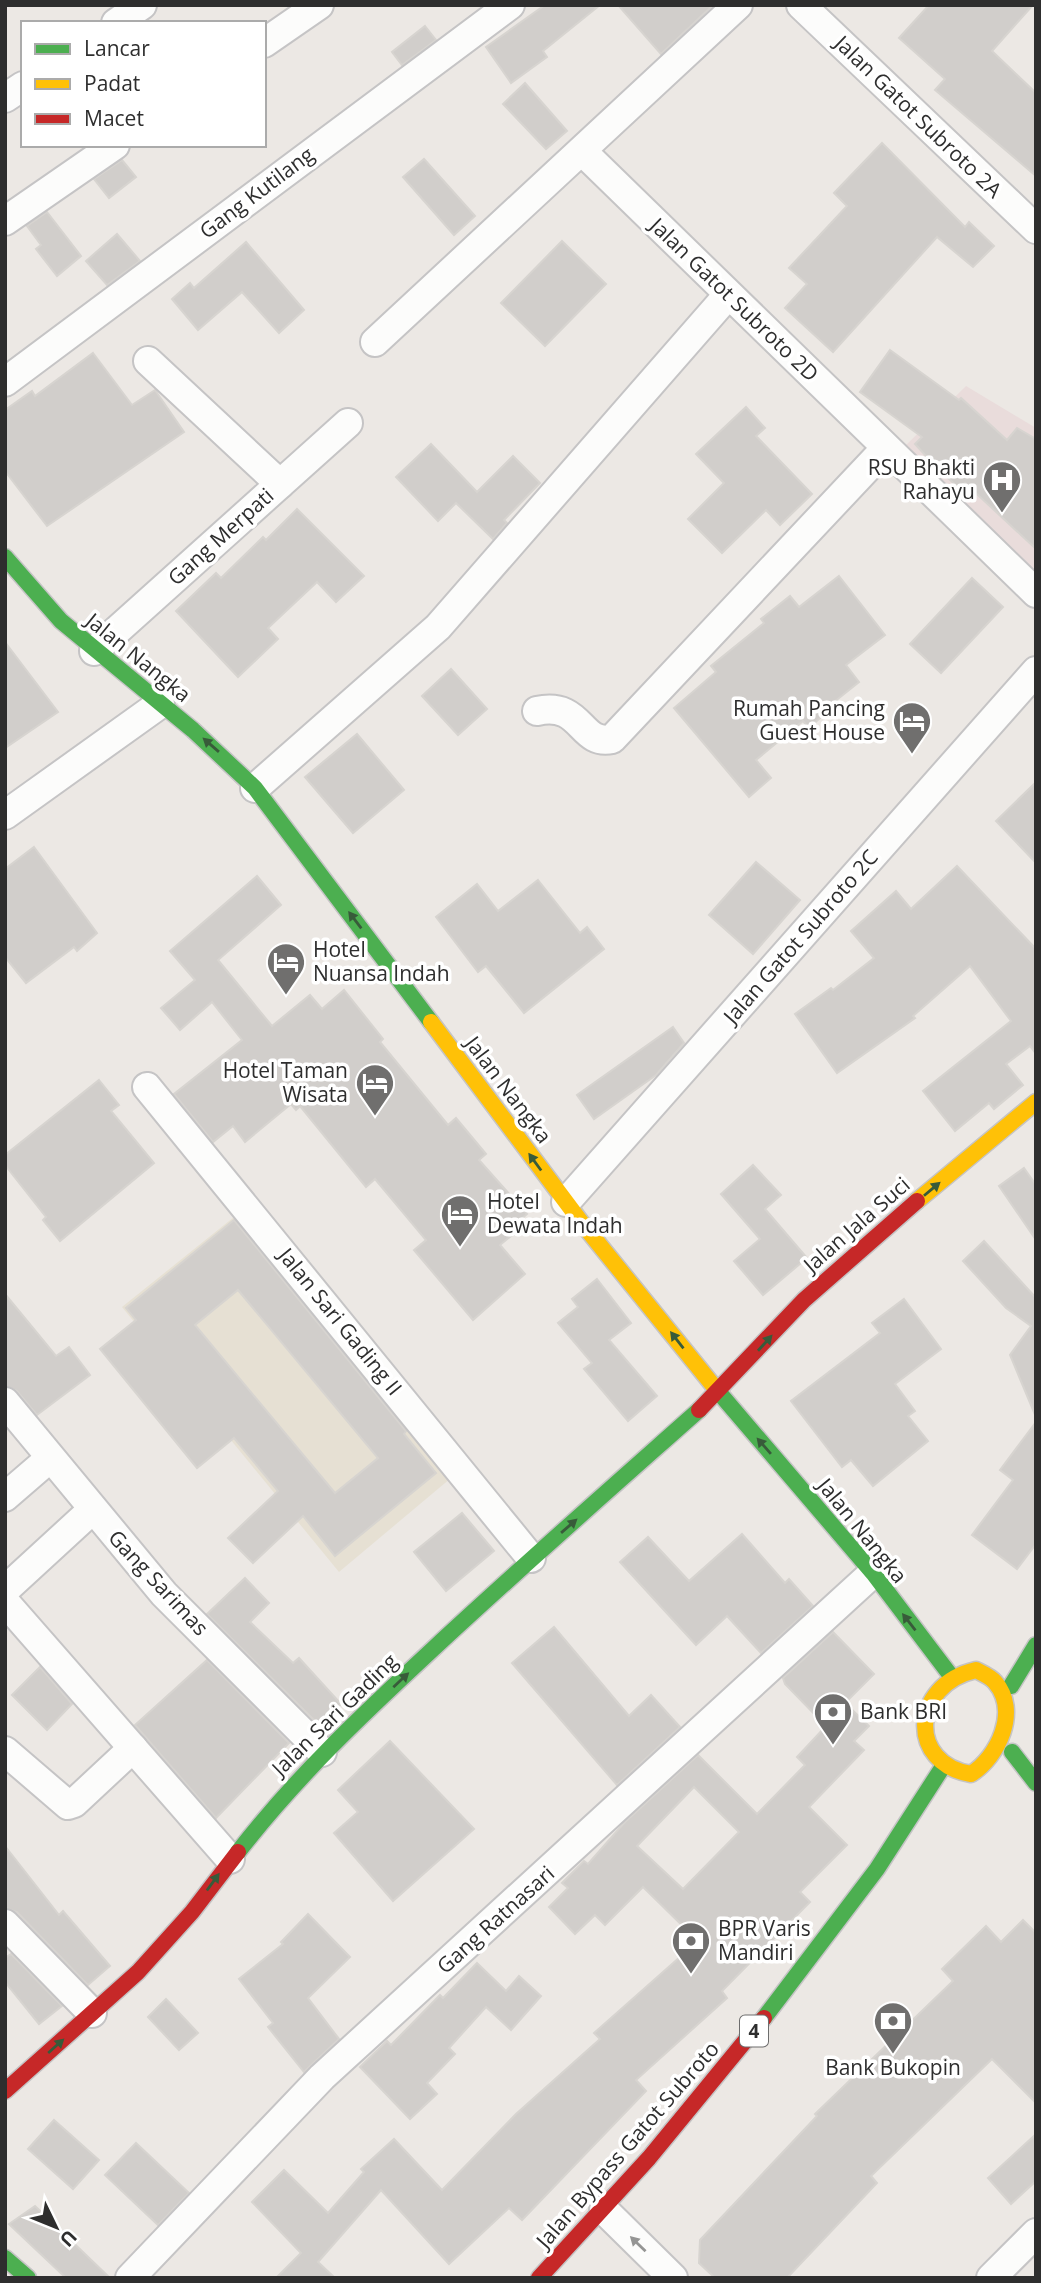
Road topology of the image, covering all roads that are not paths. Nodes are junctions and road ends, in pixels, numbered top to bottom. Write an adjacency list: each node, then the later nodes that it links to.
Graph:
1 (142, 5): 6 (street)
2 (319, 5): 7 (street)
3 (510, 5): 17 (street, Gang Kutilang)
4 (738, 5): 11 (street)
5 (801, 5): 13 (street, Jalan Gatot Subroto 2A)
6 (119, 21)
7 (266, 42)
8 (21, 87): 9 (street)
9 (5, 98)
10 (112, 147): 12 (street)
11 (582, 151): 14 (street, Jalan Gatot Subroto 2D); 15 (street)
12 (5, 221)
13 (1036, 229)
14 (728, 295): 19 (street, Jalan Gatot Subroto 2D); 27 (street)
15 (375, 342)
16 (148, 361): 20 (street)
17 (5, 382)
18 (348, 423): 20 (street, Gang Merpati)
19 (885, 449): 22 (street, Jalan Gatot Subroto 2D); 26 (street)
20 (280, 484): 23 (street, Gang Merpati)
21 (5, 556): 23 (main road, Jalan Nangka)
22 (1036, 593)
23 (94, 651): 25 (main road, Jalan Nangka)
24 (1036, 671): 31 (street, Jalan Gatot Subroto 2C)
25 (160, 704): 27 (main road, Jalan Nangka, one-way to 25); 28 (street)
26 (537, 711)
27 (256, 788): 31 (main road, Jalan Nangka, one-way to 27)
28 (5, 815)
29 (147, 1087): 37 (street, Jalan Sari Gading II)
30 (1036, 1102): 32 (main road, Jalan Jala Suci, one-way to 30)
31 (566, 1202): 32 (main road, Jalan Nangka, one-way to 31)
32 (719, 1393): 37 (main road, Jalan Sari Gading, one-way to 32); 38 (main road, Jalan Nangka, one-way to 32)
33 (5, 1402): 34 (street, Gang Sarimas)
34 (49, 1459): 35 (street); 36 (street, Gang Sarimas)
35 (5, 1497)
36 (92, 1510): 39 (street); 47 (street, Gang Sarimas)
37 (531, 1558): 47 (main road, Jalan Sari Gading, one-way to 37)
38 (873, 1573): 42 (main road, Jalan Nangka, one-way to 38); 58 (street, Gang Ratnasari)
39 (5, 1590)
40 (5, 1602): 45 (street)
41 (1036, 1645): 43 (main road)
42 (951, 1676): 43 (main road); 48 (main road)
43 (1012, 1686): 44 (main road)
44 (1021, 1704)
45 (133, 1748): 46 (street); 50 (street)
46 (5, 1751)
47 (322, 1752): 50 (main road, Jalan Sari Gading)
48 (944, 1765): 49 (main road); 54 (main road, Jalan Bypass Gatot Subroto / 4)
49 (1036, 1783)
50 (230, 1860): 52 (main road, Jalan Sari Gading, one-way to 50)
51 (5, 1924): 52 (street)
52 (92, 2013): 53 (main road, Jalan Sari Gading, one-way to 52)
53 (5, 2091)
54 (604, 2210): 59 (main road, Jalan Bypass Gatot Subroto / 4); 60 (street, one-way to 54)
55 (1036, 2233): 61 (street)
56 (5, 2258): 57 (main road)
57 (28, 2278)
58 (130, 2278)
59 (539, 2278)
60 (673, 2278)
61 (991, 2278)

